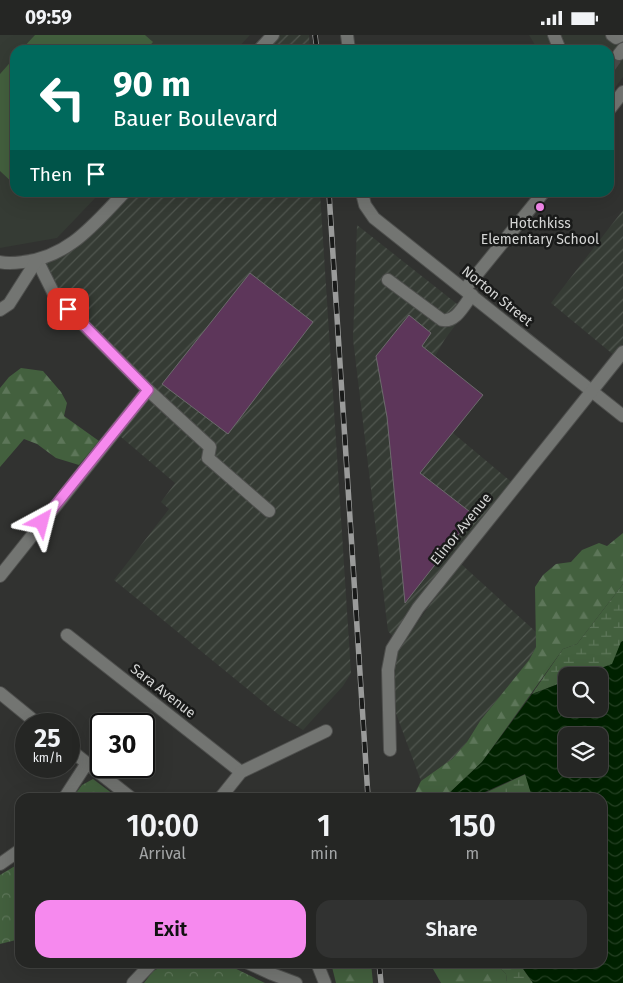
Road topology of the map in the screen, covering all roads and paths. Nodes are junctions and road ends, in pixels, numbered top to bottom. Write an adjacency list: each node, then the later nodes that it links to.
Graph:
1 (274, 35): 4 (street)
2 (612, 35): 3 (street)
3 (622, 35)
4 (264, 45)
5 (623, 92): 6 (street)
6 (614, 104)
7 (120, 197): 10 (street)
8 (363, 197): 13 (street, Norton Street)
9 (540, 197): 13 (street)
10 (37, 260): 11 (street); 14 (street); 16 (street)
11 (0, 262)
12 (388, 280): 13 (street)
13 (469, 292): 17 (street, Norton Street)
14 (0, 310)
15 (623, 352): 17 (street, Elinor Avenue)
16 (148, 390): 19 (street); 20 (street)
17 (592, 391): 18 (street, Norton Street); 25 (street, Elinor Avenue)
18 (623, 416)
19 (269, 511)
20 (0, 576)
21 (67, 635): 28 (street, Sara Avenue)
22 (0, 693): 23 (street)
23 (25, 713)
24 (326, 731): 28 (street)
25 (390, 750)
26 (80, 758): 27 (street)
27 (87, 763): 29 (street); 30 (street)
28 (241, 772): 31 (street)
29 (68, 793)
30 (125, 793)
31 (224, 793)
32 (15, 854): 33 (street)
33 (0, 864)
34 (147, 968): 37 (street)
35 (259, 968): 38 (street)
36 (319, 968): 39 (street)
37 (133, 983)
38 (296, 983)
39 (325, 983)

